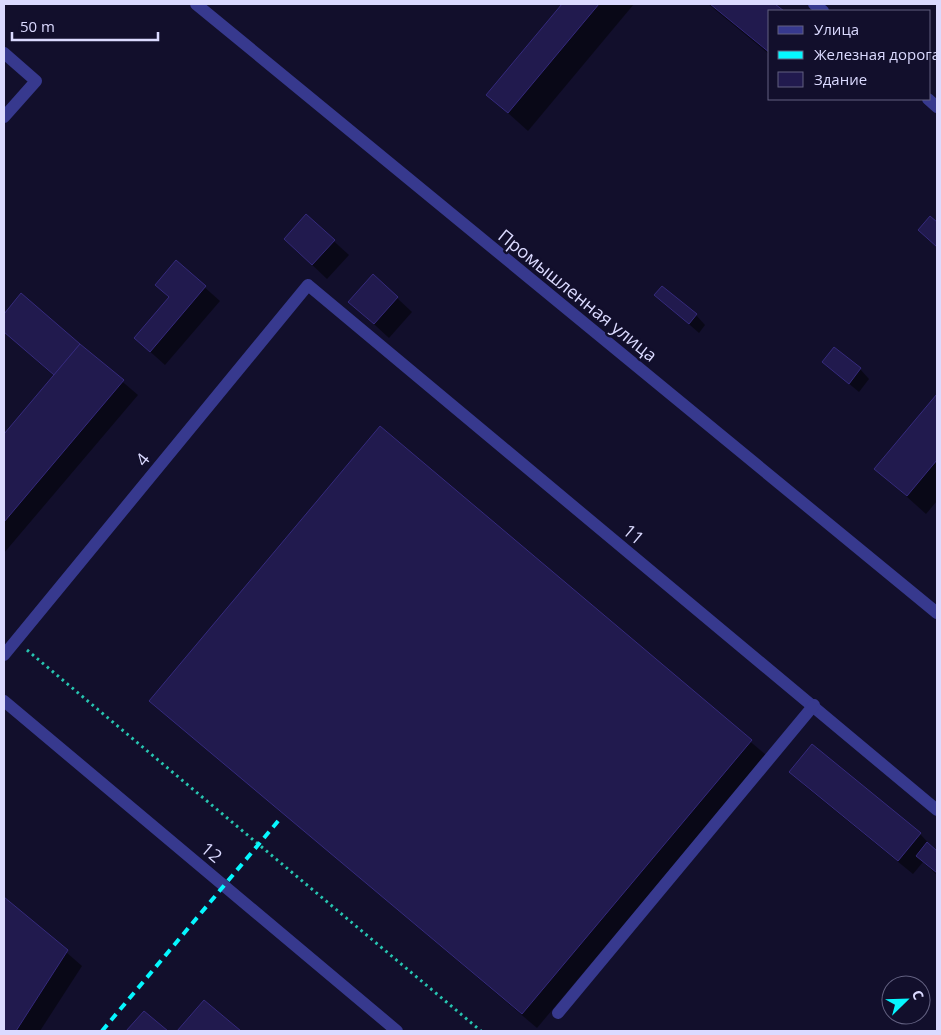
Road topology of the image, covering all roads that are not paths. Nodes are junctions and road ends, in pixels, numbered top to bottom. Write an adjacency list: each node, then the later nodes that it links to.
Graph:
1 (196, 4): 5 (street, Промышленная улица)
2 (4, 54): 3 (street)
3 (4, 117)
4 (308, 285): 6 (street, 4); 8 (street, 11)
5 (937, 613)
6 (4, 656)
7 (4, 702): 11 (street, 12)
8 (814, 705): 9 (street, 11); 10 (street)
9 (937, 810)
10 (558, 1013)
11 (397, 1031)

